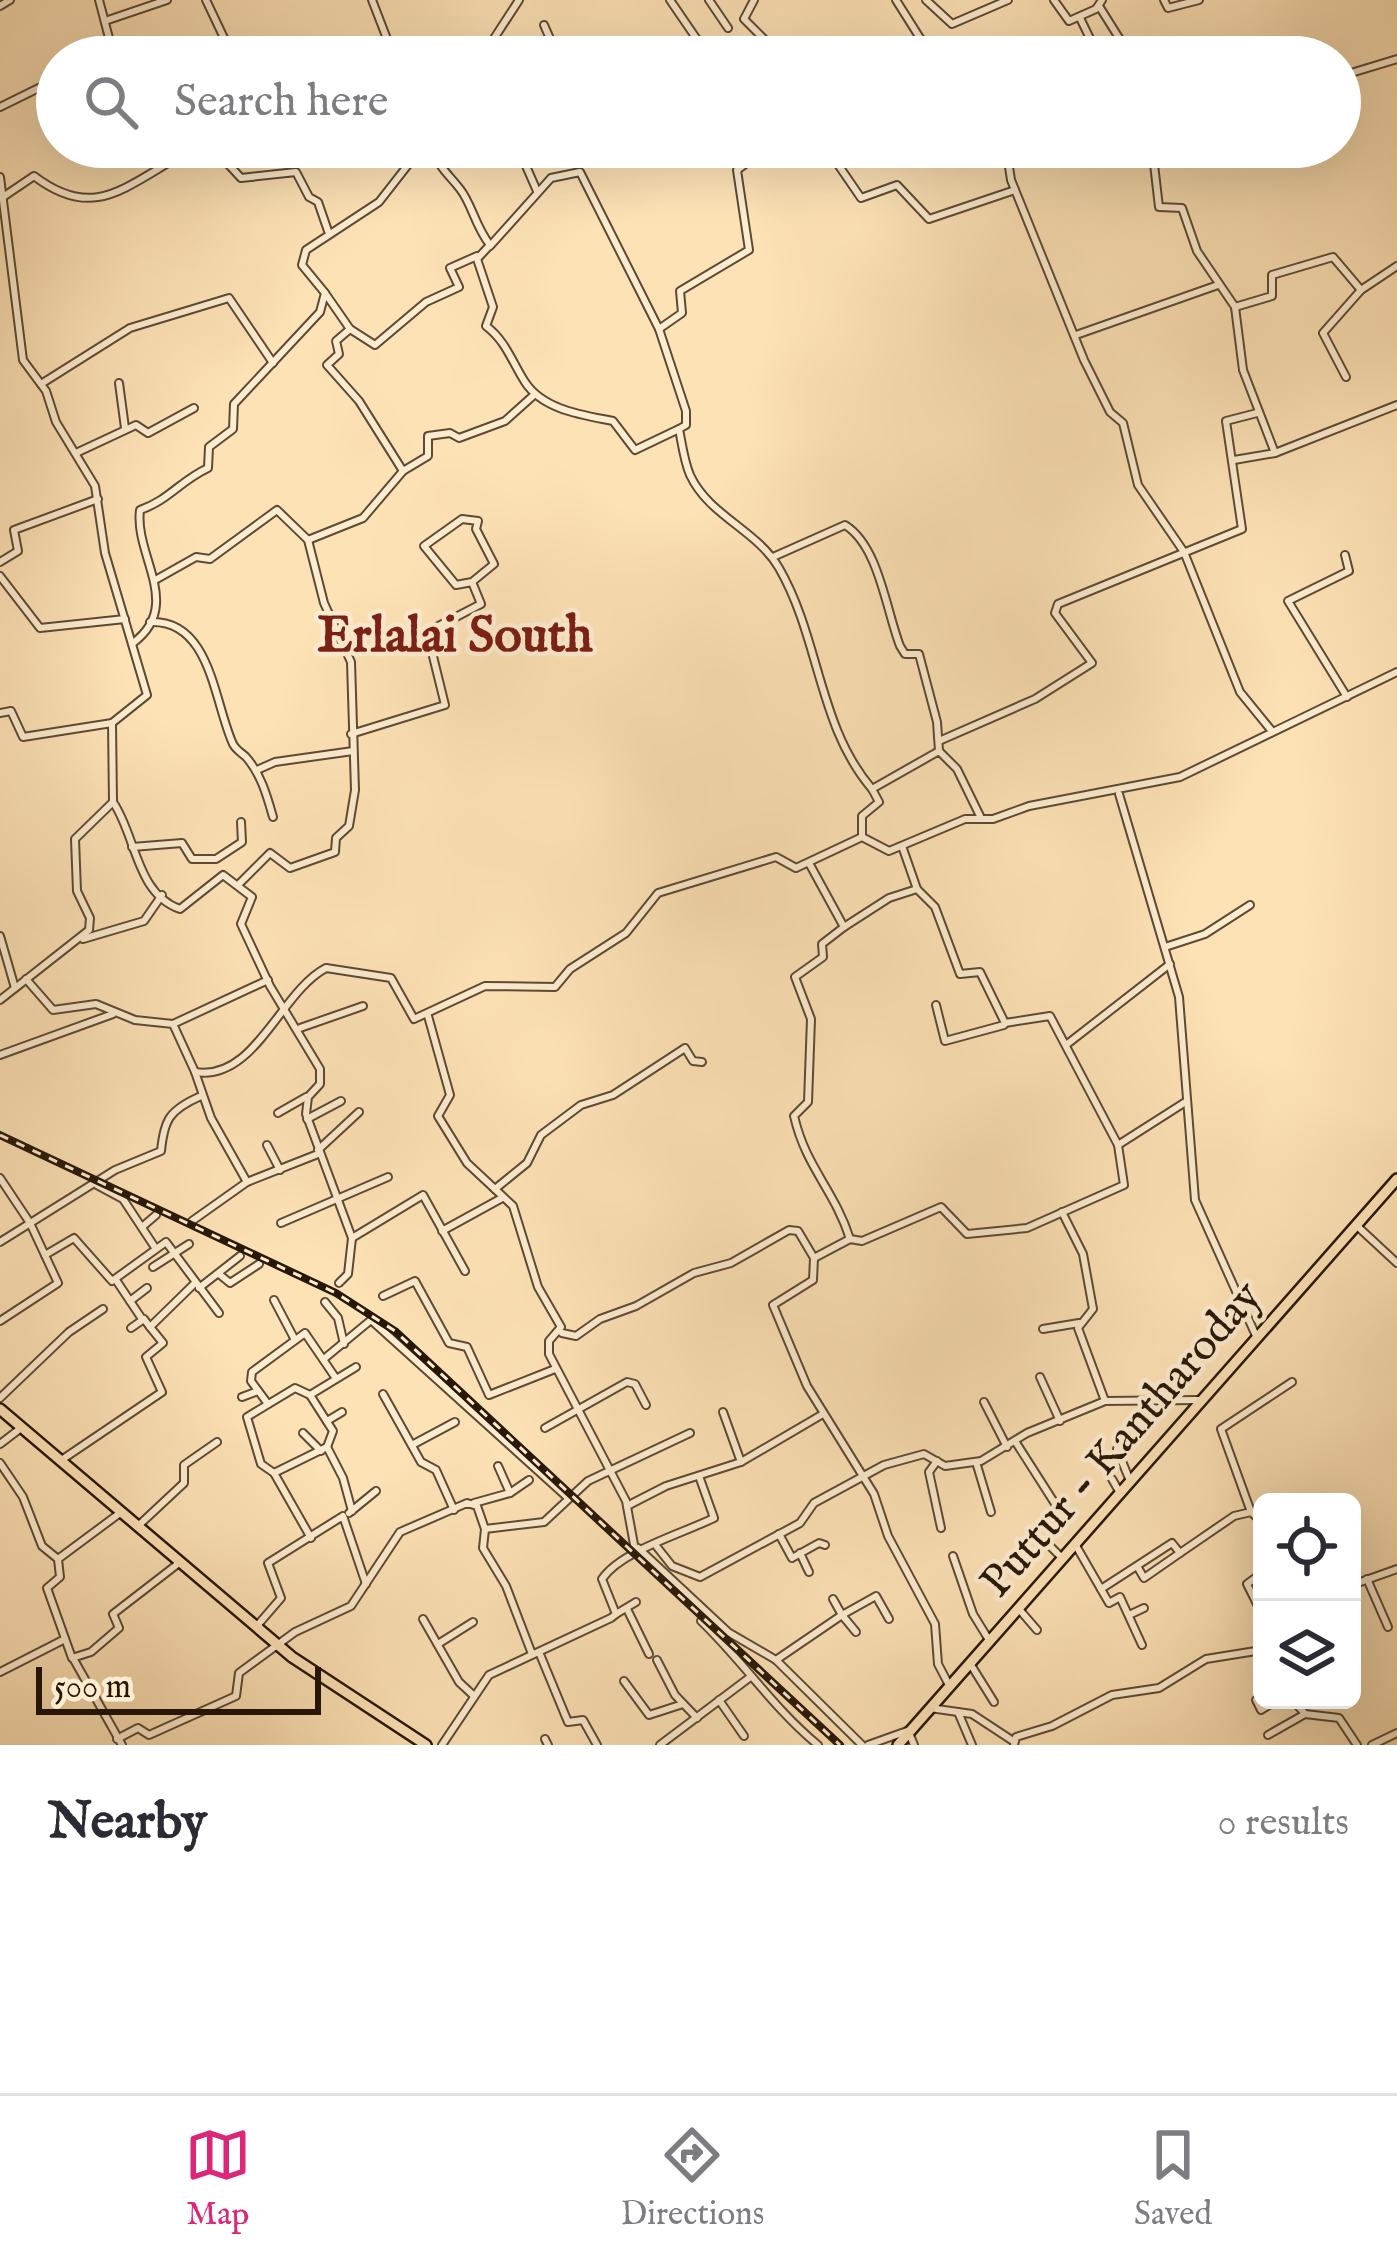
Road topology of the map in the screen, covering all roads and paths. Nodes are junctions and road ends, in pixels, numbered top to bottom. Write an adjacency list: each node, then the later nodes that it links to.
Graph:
1 (10, 0): 17 (street)
2 (99, 0): 19 (street)
3 (167, 0): 19 (street)
4 (206, 0): 23 (street)
5 (372, 0): 24 (street)
6 (519, 0): 25 (street)
7 (670, 0): 27 (street)
8 (709, 0): 21 (street)
9 (754, 0): 28 (street)
10 (896, 0): 29 (street)
11 (926, 0): 12 (street)
12 (1008, 0)
13 (1054, 0): 18 (street)
14 (1164, 0): 15 (street)
15 (1199, 0)
16 (1101, 3): 18 (street); 31 (street)
17 (0, 6)
18 (1080, 18): 30 (street)
19 (105, 21): 22 (street)
20 (544, 25): 26 (street)
21 (728, 28)
22 (106, 36)
23 (223, 36)
24 (386, 36)
25 (496, 36)
26 (548, 36)
27 (695, 36)
28 (761, 36)
29 (919, 36)
30 (1089, 36)
31 (1119, 36)
32 (1397, 58): 33 (street)
33 (1361, 70)
34 (36, 89): 35 (street)
35 (0, 107)
36 (155, 168): 48 (street)
37 (232, 168): 49 (street)
38 (406, 168): 49 (street)
39 (440, 168): 50 (street)
40 (527, 168): 47 (street)
41 (739, 168): 58 (street)
42 (841, 168): 46 (street)
43 (1010, 168): 46 (street)
44 (1154, 168): 53 (street)
45 (0, 177): 48 (street)
46 (1015, 190): 59 (street)
47 (537, 191): 50 (street); 58 (street)
48 (3, 197): 63 (street)
49 (328, 231): 55 (street)
50 (490, 246): 51 (street)
51 (478, 256): 57 (street); 64 (street)
52 (1397, 266): 54 (street)
53 (1219, 285): 56 (street); 59 (street)
54 (1361, 290): 56 (street); 61 (street)
55 (325, 293): 57 (street); 60 (street)
56 (1235, 307): 67 (street)
57 (350, 329): 73 (street)
58 (659, 329): 69 (street)
59 (1076, 335): 76 (street)
60 (274, 364): 63 (street); 81 (street)
61 (1346, 377)
62 (118, 383): 68 (street)
63 (41, 384): 70 (street)
64 (535, 394): 69 (street); 73 (street)
65 (1397, 405): 71 (street)
66 (194, 408): 68 (street)
67 (1257, 413): 71 (street); 72 (street)
68 (125, 428): 70 (street)
69 (679, 429): 78 (street)
70 (76, 453): 74 (street)
71 (1275, 453): 72 (street)
72 (1234, 460): 76 (street)
73 (403, 471): 75 (street)
74 (99, 498): 79 (street); 83 (street)
75 (308, 540): 81 (street); 91 (street)
76 (1184, 552): 90 (street); 92 (street)
77 (1345, 555): 87 (street)
78 (773, 557): 92 (street); 96 (street)
79 (0, 562)
80 (0, 576): 83 (street)
81 (157, 579): 84 (street)
82 (472, 583): 82 (street); 91 (street)
83 (126, 619): 85 (street)
84 (151, 622): 85 (street); 95 (street)
85 (133, 643): 89 (street)
86 (1397, 671): 87 (street)
87 (1347, 697): 90 (street)
88 (0, 713): 89 (street)
89 (112, 723): 98 (street)
90 (1271, 730): 97 (street)
91 (351, 734): 93 (street)
92 (939, 741): 94 (street)
93 (353, 751): 95 (street); 106 (street)
94 (938, 751): 96 (street); 99 (street)
95 (255, 771): 100 (street)
96 (872, 790): 102 (street)
97 (1118, 793): 99 (street); 113 (street)
98 (113, 802): 104 (street); 112 (street)
99 (980, 816): 103 (street)
100 (273, 818)
101 (241, 822): 104 (street)
102 (862, 837): 103 (street); 105 (street)
103 (902, 846): 107 (street)
104 (132, 847): 108 (street)
105 (809, 862): 110 (street); 123 (street)
106 (239, 884): 108 (street); 116 (street)
107 (917, 890): 110 (street); 125 (street)
108 (162, 895): 112 (street)
109 (1250, 905): 113 (street)
110 (844, 927): 159 (street)
111 (0, 936): 117 (street)
112 (83, 939): 115 (street)
113 (1165, 947): 114 (street)
114 (1170, 964): 127 (street); 134 (street)
115 (26, 979): 117 (street); 122 (street)
116 (268, 980): 121 (street); 124 (street)
117 (15, 988): 118 (street)
118 (0, 1000)
119 (936, 1005): 125 (street)
120 (363, 1006): 126 (street)
121 (289, 1009): 123 (street); 126 (street); 130 (street)
122 (113, 1014): 124 (street); 128 (street)
123 (428, 1016): 147 (street)
124 (172, 1024): 130 (street)
125 (1008, 1024): 127 (street)
126 (299, 1028): 132 (street)
127 (1066, 1046): 139 (street)
128 (0, 1055)
129 (702, 1062): 147 (street)
130 (195, 1072): 131 (street)
131 (201, 1096): 145 (street); 146 (street)
132 (308, 1096): 136 (street); 137 (street)
133 (340, 1101): 137 (street)
134 (1187, 1101): 139 (street); 189 (street)
135 (358, 1112): 140 (street)
136 (278, 1113)
137 (307, 1118): 140 (street)
138 (267, 1144): 141 (street)
139 (1118, 1145): 150 (street)
140 (318, 1152): 141 (street); 149 (street)
141 (280, 1170): 145 (street)
142 (388, 1177): 149 (street)
143 (0, 1178): 153 (street)
144 (1397, 1179): 155 (main road, Puttur - Kantharoday)
145 (247, 1182): 152 (street)
146 (97, 1185): 153 (street); 156 (street)
147 (495, 1189): 148 (street)
148 (503, 1197): 157 (street); 188 (street)
149 (335, 1202): 154 (street); 158 (street)
150 (1062, 1211): 159 (street); 184 (street)
151 (156, 1215): 156 (street)
152 (192, 1221)
153 (30, 1223): 160 (street); 164 (street)
154 (281, 1223)
155 (1356, 1225): 167 (street); 189 (main road, Puttur - Kantharoday)
156 (142, 1227): 162 (street)
157 (442, 1231): 158 (street); 170 (street)
158 (352, 1238): 173 (street)
159 (850, 1238): 166 (street)
160 (0, 1242)
161 (189, 1244): 163 (street)
162 (154, 1246): 163 (street); 172 (street)
163 (174, 1254): 169 (street); 174 (street)
164 (45, 1255): 172 (street); 183 (street)
165 (240, 1256): 171 (street)
166 (814, 1258): 188 (street); 212 (street)
167 (1397, 1263)
168 (259, 1264): 171 (street)
169 (154, 1267)
170 (465, 1271)
171 (219, 1274): 174 (street)
172 (116, 1280): 178 (street)
173 (339, 1283)
174 (197, 1286): 181 (street); 185 (street)
175 (147, 1288): 178 (street)
176 (383, 1296): 194 (street)
177 (274, 1300): 190 (street)
178 (130, 1301): 182 (street)
179 (325, 1302): 191 (street)
180 (103, 1310): 202 (street)
181 (219, 1312)
182 (142, 1319): 185 (street); 186 (street)
183 (0, 1322)
184 (1079, 1323): 187 (street); 204 (street)
185 (150, 1327): 227 (street)
186 (130, 1328)
187 (1042, 1330)
188 (561, 1332): 194 (street)
189 (1257, 1338): 203 (main road, Puttur - Kantharoday)
190 (295, 1340): 192 (street); 198 (street)
191 (344, 1344): 192 (street); 242 (street)
192 (325, 1358): 196 (street)
193 (356, 1367): 196 (street)
194 (555, 1369): 208 (street)
195 (1040, 1377): 214 (street)
196 (336, 1378): 200 (street)
197 (1292, 1382): 248 (street)
198 (258, 1391): 201 (street); 206 (street)
199 (383, 1394): 222 (street)
200 (310, 1395): 206 (street); 213 (street)
201 (242, 1397)
202 (0, 1398)
203 (1202, 1399): 204 (street); 238 (main road, Puttur - Kantharoday)
204 (1106, 1401): 214 (street)
205 (984, 1402): 223 (street)
206 (268, 1404): 233 (street)
207 (646, 1405): 208 (street)
208 (577, 1406): 217 (street); 232 (street)
209 (0, 1409): 216 (main road)
210 (342, 1412): 213 (street)
211 (723, 1412): 228 (street)
212 (823, 1414): 228 (street); 235 (street)
213 (327, 1421): 224 (street)
214 (1060, 1421): 223 (street)
215 (455, 1422): 222 (street)
216 (22, 1428): 221 (street); 227 (main road)
217 (545, 1428)
218 (303, 1433): 224 (street)
219 (690, 1433): 232 (street)
220 (218, 1442): 251 (street)
221 (0, 1444)
222 (412, 1444): 245 (street)
223 (1011, 1444): 229 (street); 246 (street)
224 (324, 1449): 233 (street); 250 (street)
225 (1118, 1450): 238 (street)
226 (937, 1460): 229 (street); 235 (street); 252 (street)
227 (61, 1461): 249 (main road)
228 (741, 1462): 234 (street)
229 (976, 1462): 247 (street)
230 (0, 1463): 265 (street)
231 (498, 1466): 240 (street)
232 (609, 1470): 242 (street); 244 (street)
233 (274, 1473): 255 (street)
234 (699, 1476): 244 (street); 259 (street)
235 (860, 1478): 254 (street); 305 (street)
236 (1112, 1479): 241 (street)
237 (529, 1480): 240 (street)
238 (1130, 1481): 241 (main road, Puttur - Kantharoday)
239 (376, 1491): 250 (street)
240 (510, 1492): 243 (street)
241 (1120, 1492): 257 (main road, Puttur - Kantharoday)
242 (567, 1497): 253 (street)
243 (474, 1502): 245 (street); 253 (street)
244 (627, 1506): 260 (street)
245 (454, 1510): 272 (street)
246 (1059, 1510)
247 (991, 1512)
248 (1251, 1512): 262 (street)
249 (120, 1513): 251 (main road); 265 (street)
250 (349, 1513): 255 (street); 272 (street)
251 (136, 1527): 266 (main road)
252 (941, 1528)
253 (485, 1529): 296 (street)
254 (778, 1534): 259 (street); 261 (street)
255 (311, 1538): 286 (street)
256 (1048, 1544): 264 (street)
257 (1075, 1544): 264 (main road, Puttur - Kantharoday); 273 (street)
258 (825, 1545): 261 (street)
259 (656, 1547): 260 (street)
260 (636, 1549): 279 (street); 300 (street)
261 (800, 1553): 269 (street)
262 (1180, 1553): 267 (street); 267 (street)
263 (953, 1556): 291 (street)
264 (1062, 1558): 276 (main road, Puttur - Kantharoday)
265 (58, 1559): 290 (street)
266 (179, 1563): 286 (main road); 298 (street)
267 (1137, 1566): 273 (street)
268 (1397, 1566): 270 (street)
269 (809, 1572)
270 (1367, 1579): 271 (street); 287 (street)
271 (1361, 1581)
272 (366, 1584): 293 (street)
273 (1101, 1589): 281 (street)
274 (833, 1599): 280 (street)
275 (636, 1602): 278 (street)
276 (1018, 1608): 288 (street); 291 (main road, Puttur - Kantharoday)
277 (1144, 1608): 281 (street)
278 (627, 1609): 279 (street); 297 (street)
279 (616, 1614): 296 (street)
280 (842, 1615): 283 (street); 289 (street); 300 (street)
281 (1129, 1615): 294 (street)
282 (423, 1619): 292 (street)
283 (889, 1619)
284 (701, 1621): 303 (street)
285 (473, 1622): 292 (street)
286 (256, 1627): 293 (main road)
287 (1388, 1627)
288 (1037, 1630)
289 (856, 1633)
290 (65, 1639): 298 (street); 302 (street)
291 (989, 1640): 301 (main road, Puttur - Kantharoday)
292 (438, 1644): 306 (street)
293 (277, 1645): 319 (street); 321 (main road)
294 (1142, 1645)
295 (1253, 1651): 320 (street)
296 (535, 1653): 306 (street); 323 (street)
297 (649, 1654)
298 (73, 1658): 319 (street)
299 (657, 1660): 309 (street)
300 (776, 1660): 326 (street)
301 (970, 1664): 305 (main road, Puttur - Kantharoday); 308 (street)
302 (0, 1672)
303 (749, 1678): 307 (street); 325 (street)
304 (624, 1681): 309 (street)
305 (950, 1687): 310 (main road, Puttur - Kantharoday)
306 (473, 1696): 322 (street)
307 (719, 1700): 314 (street); 318 (street)
308 (994, 1702)
309 (683, 1704): 314 (street)
310 (930, 1708): 312 (street); 315 (main road, Puttur - Kantharoday)
311 (1301, 1709): 313 (street)
312 (958, 1712): 320 (street); 329 (street)
313 (1305, 1714): 317 (street); 330 (street)
314 (697, 1718): 324 (street)
315 (911, 1731): 326 (street); 327 (main road, Puttur - Kantharoday); 328 (street)
316 (1397, 1733): 331 (street)
317 (1268, 1735)
318 (744, 1736)
319 (120, 1742)
320 (1014, 1744)
321 (426, 1745)
322 (442, 1745)
323 (597, 1745)
324 (660, 1745)
325 (818, 1745)
326 (865, 1745)
327 (898, 1745)
328 (914, 1745)
329 (972, 1745)
330 (1357, 1745)
331 (1372, 1745)

